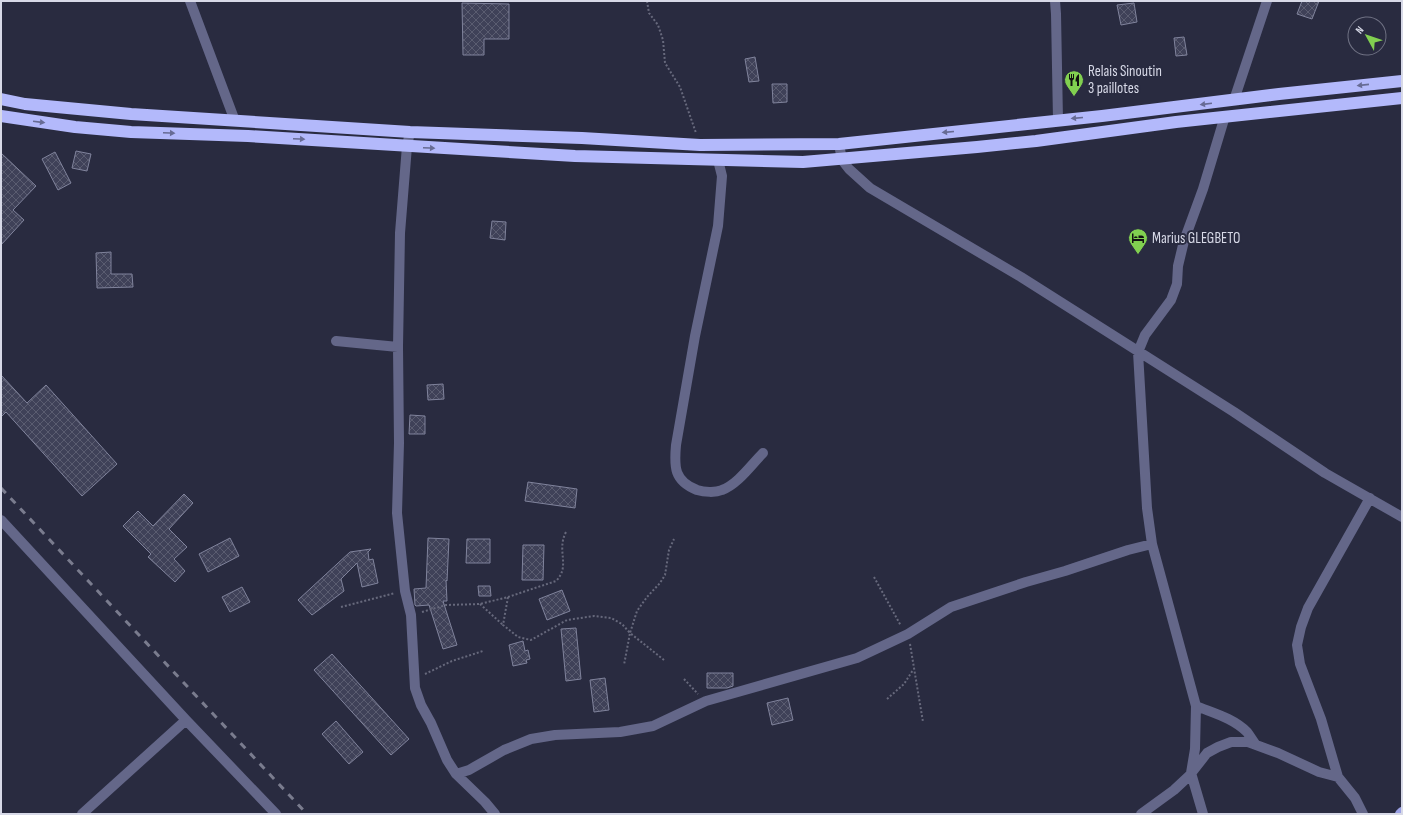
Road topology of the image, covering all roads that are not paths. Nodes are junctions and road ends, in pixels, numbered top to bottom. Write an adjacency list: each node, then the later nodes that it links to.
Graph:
1 (190, 1): 11 (street)
2 (1055, 1): 12 (street)
3 (1267, 1): 7 (street)
4 (1402, 81): 7 (highway, one-way to 7)
5 (1402, 98): 10 (highway)
6 (1, 99): 8 (highway)
7 (1234, 100): 12 (highway, one-way to 12)
8 (131, 114): 11 (highway); 13 (highway)
9 (1, 116): 13 (highway, one-way to 13)
10 (1225, 116): 18 (highway); 21 (street)
11 (235, 120): 14 (highway)
12 (1058, 120): 15 (highway, one-way to 15)
13 (131, 132): 16 (highway, one-way to 16)
14 (410, 132): 15 (highway); 16 (street)
15 (839, 144): 18 (street)
16 (407, 146): 17 (highway, one-way to 17); 20 (street)
17 (718, 160): 18 (highway); 22 (street)
18 (842, 160): 21 (street)
19 (336, 341): 20 (street)
20 (398, 347): 31 (street)
21 (1138, 352): 23 (street); 26 (street)
22 (763, 453)
23 (1370, 498): 24 (street); 32 (street)
24 (1402, 517)
25 (1, 520): 28 (street)
26 (1152, 544): 27 (street); 31 (street)
27 (1196, 706): 29 (street); 30 (street)
28 (186, 720): 33 (street); 34 (street)
29 (1256, 745): 30 (street); 32 (street)
30 (1191, 773): 36 (street); 37 (street)
31 (456, 774): 35 (street)
32 (1338, 777): 38 (street)
33 (82, 814)
34 (276, 814)
35 (495, 814)
36 (1141, 814)
37 (1203, 814)
38 (1363, 814)

